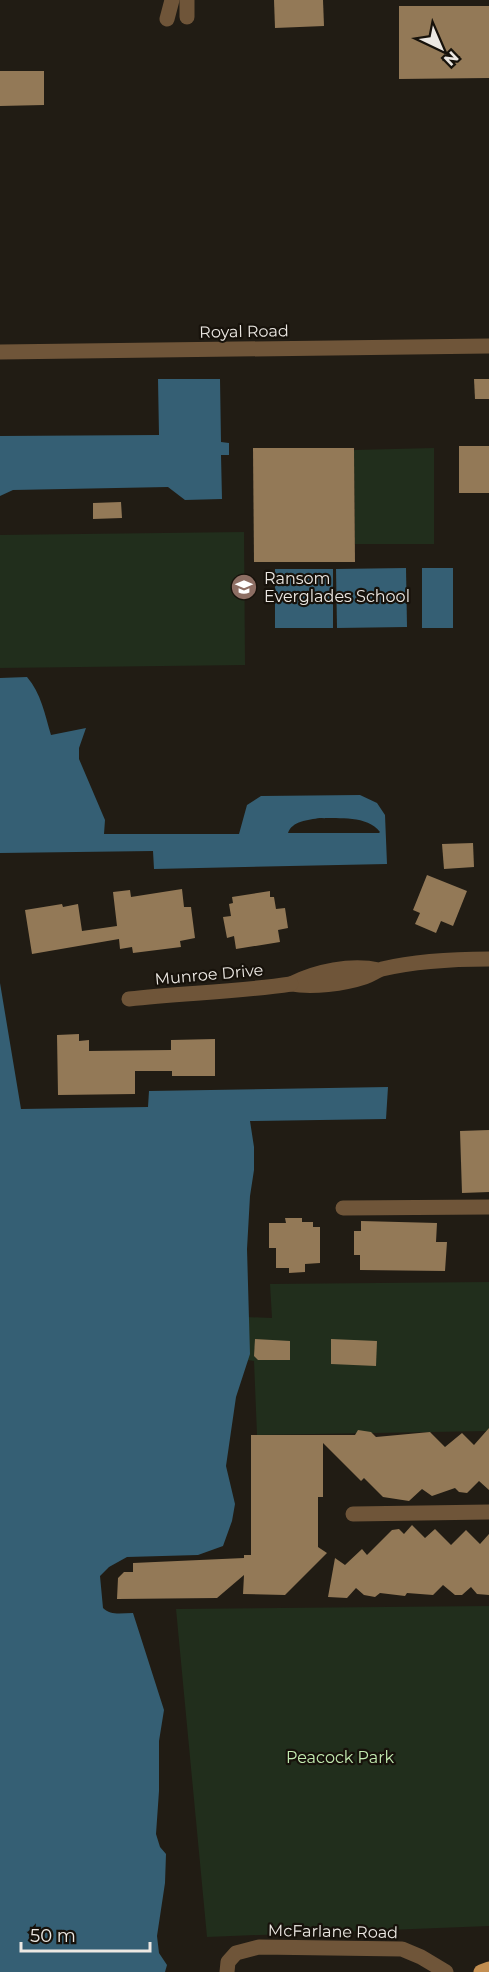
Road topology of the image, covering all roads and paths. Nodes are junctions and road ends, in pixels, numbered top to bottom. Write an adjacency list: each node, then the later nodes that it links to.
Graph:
1 (172, 0): 4 (street)
2 (187, 0): 3 (street)
3 (188, 17)
4 (167, 19)
5 (489, 346): 6 (street, Royal Road)
6 (0, 352)
7 (489, 958): 8 (street, Munroe Drive)
8 (129, 999)
9 (489, 1207): 10 (street)
10 (343, 1208)
11 (489, 1512): 12 (street)
12 (353, 1514)
13 (489, 1969): 16 (main road)
14 (227, 1972): 15 (street, McFarlane Road)
15 (446, 1972)
16 (481, 1972)

